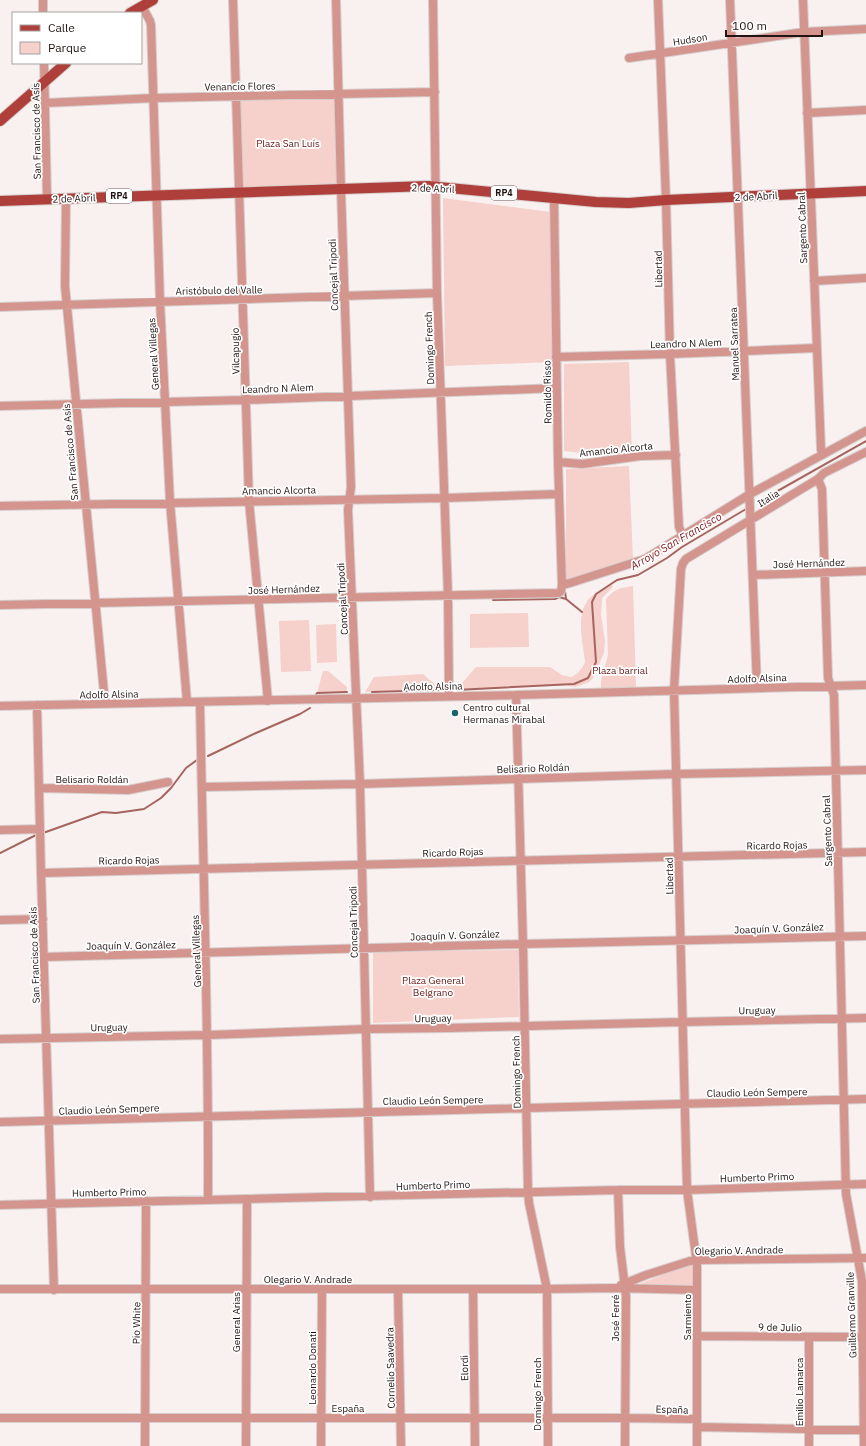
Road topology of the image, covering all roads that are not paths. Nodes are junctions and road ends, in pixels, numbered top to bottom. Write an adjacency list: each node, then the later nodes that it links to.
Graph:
1 (43, 0): 10 (street)
2 (153, 0): 9 (main road)
3 (232, 0): 22 (street, Vilcapugio)
4 (336, 0): 21 (street, Concejal Tripodi)
5 (433, 0): 20 (street, Domingo French)
6 (658, 0): 15 (street, Libertad)
7 (730, 0): 14 (street, Manuel Sarratea)
8 (803, 0): 13 (street, Sargento Cabral)
9 (142, 6): 11 (main road); 23 (street, General Villegas)
10 (43, 12)
11 (132, 12)
12 (866, 29): 13 (street, Hudson)
13 (804, 32): 14 (street, Hudson); 26 (street, Sargento Cabral)
14 (731, 42): 15 (street, Hudson); 37 (street, Manuel Sarratea)
15 (660, 54): 16 (street, Hudson); 38 (street, Libertad)
16 (629, 58)
17 (44, 64): 19 (street, San Francisco de Asís)
18 (65, 64): 19 (main road)
19 (44, 81): 24 (street, San Francisco de Asís); 27 (main road)
20 (435, 92): 21 (street, Venancio Flores); 28 (street, Domingo French)
21 (339, 94): 22 (street, Venancio Flores); 29 (street, Concejal Tripodi)
22 (236, 96): 23 (street, Venancio Flores); 31 (street, Vilcapugio)
23 (154, 98): 24 (street, Venancio Flores); 32 (street, General Villegas)
24 (45, 103): 34 (street, San Francisco de Asís)
25 (866, 110): 26 (street)
26 (807, 113): 33 (street, Sargento Cabral)
27 (0, 121)
28 (435, 186): 29 (main road, 2 de Abril / RP4); 36 (main road, 2 de Abril / RP4); 42 (street, Domingo French)
29 (340, 190): 31 (main road, 2 de Abril / RP4); 43 (street, Concejal Tripodi)
30 (866, 191): 33 (main road, 2 de Abril / RP4)
31 (239, 192): 32 (main road, 2 de Abril / RP4); 44 (street, Vilcapugio)
32 (157, 194): 35 (main road, 2 de Abril / RP4); 45 (street, General Villegas)
33 (810, 194): 37 (main road, 2 de Abril / RP4); 41 (street, Sargento Cabral)
34 (47, 198): 35 (main road, 2 de Abril / RP4); 39 (main road, 2 de Abril / RP4)
35 (66, 198): 46 (street, San Francisco de Asís)
36 (554, 198): 38 (main road, 2 de Abril / RP4); 51 (street, Romildo Risso)
37 (738, 198): 38 (main road, 2 de Abril / RP4); 49 (street, Manuel Sarratea)
38 (666, 200): 50 (street, Libertad)
39 (0, 201)
40 (866, 278): 41 (street)
41 (814, 281): 48 (street, Sargento Cabral)
42 (438, 293): 43 (street, Aristóbulo del Valle); 53 (street, Domingo French)
43 (344, 297): 44 (street, Aristóbulo del Valle); 54 (street, Concejal Tripodi)
44 (243, 300): 45 (street, Aristóbulo del Valle); 55 (street, Vilcapugio)
45 (160, 301): 46 (street, Aristóbulo del Valle); 56 (street, General Villegas)
46 (67, 306): 47 (street, Aristóbulo del Valle); 57 (street, San Francisco de Asís)
47 (0, 307)
48 (816, 348): 49 (street, Leandro N Alem); 62 (street, Sargento Cabral)
49 (744, 351): 50 (street, Leandro N Alem); 66 (street, Manuel Sarratea)
50 (670, 354): 51 (street, Leandro N Alem); 61 (street, Libertad)
51 (556, 357): 52 (street, Romildo Risso)
52 (557, 388): 53 (street, Leandro N Alem); 63 (street, Romildo Risso)
53 (441, 393): 54 (street, Leandro N Alem); 67 (street, Domingo French)
54 (347, 396): 55 (street, Leandro N Alem); 68 (street, Concejal Tripodi)
55 (246, 400): 56 (street, Leandro N Alem); 69 (street, Vilcapugio)
56 (165, 401): 57 (street, Leandro N Alem); 70 (street, General Villegas)
57 (76, 404): 58 (street, Leandro N Alem); 71 (street, San Francisco de Asís)
58 (0, 406)
59 (866, 431): 62 (street, Italia)
60 (866, 452): 64 (street, Italia)
61 (676, 454): 63 (street, Amancio Alcorta); 74 (street, Libertad)
62 (822, 455): 66 (street, Italia)
63 (558, 462): 65 (street, Romildo Risso)
64 (818, 479): 73 (street, Italia); 77 (street, Sargento Cabral)
65 (559, 494): 67 (street, Amancio Alcorta); 79 (street, Romildo Risso)
66 (750, 496): 73 (street, Manuel Sarratea); 74 (street, Italia)
67 (444, 498): 68 (street, Amancio Alcorta); 80 (street, Domingo French)
68 (350, 499): 69 (street, Amancio Alcorta); 81 (street, Concejal Tripodi)
69 (250, 501): 70 (street, Amancio Alcorta); 82 (street, Vilcapugio)
70 (170, 502): 71 (street, Amancio Alcorta); 83 (street, General Villegas)
71 (86, 504): 72 (street, Amancio Alcorta); 84 (street, San Francisco de Asís)
72 (0, 506)
73 (751, 516): 75 (street, Italia); 78 (street, Manuel Sarratea)
74 (683, 536): 79 (street, Italia)
75 (682, 563): 89 (street, Libertad)
76 (866, 571): 77 (street, José Hernández)
77 (825, 572): 78 (street, José Hernández); 87 (street, Sargento Cabral)
78 (753, 575): 88 (street, Manuel Sarratea)
79 (562, 585): 80 (street, José Hernández)
80 (448, 596): 81 (street, José Hernández); 91 (street, Domingo French)
81 (352, 597): 82 (street, José Hernández); 92 (street, Concejal Tripodi)
82 (259, 600): 83 (street, José Hernández); 93 (street, Vilcapugio)
83 (179, 602): 84 (street, José Hernández); 94 (street, General Villegas)
84 (96, 603): 85 (street, José Hernández); 96 (street, San Francisco de Asís)
85 (0, 605)
86 (866, 685): 87 (street, Adolfo Alsina)
87 (830, 686): 88 (street, Adolfo Alsina); 100 (street, Sargento Cabral)
88 (757, 688): 89 (street, Adolfo Alsina)
89 (674, 690): 90 (street, Adolfo Alsina); 101 (street, Libertad)
90 (516, 695): 91 (street, Adolfo Alsina); 102 (street, Domingo French)
91 (449, 696): 92 (street, Adolfo Alsina)
92 (357, 698): 93 (street, Adolfo Alsina); 104 (street, Concejal Tripodi)
93 (268, 701): 95 (street, Adolfo Alsina)
94 (186, 702): 95 (street, Adolfo Alsina); 96 (street, Adolfo Alsina)
95 (200, 702): 105 (street, General Villegas)
96 (105, 704): 97 (street, Adolfo Alsina)
97 (37, 705): 98 (street, Adolfo Alsina); 106 (street, San Francisco de Asís)
98 (0, 706)
99 (866, 770): 100 (street, Belisario Roldán)
100 (835, 771): 101 (street, Belisario Roldán); 110 (street, Sargento Cabral)
101 (676, 774): 102 (street, Belisario Roldán); 111 (street, Libertad)
102 (518, 778): 104 (street, Belisario Roldán); 112 (street, Domingo French)
103 (168, 782): 106 (street, Belisario Roldán)
104 (360, 784): 105 (street, Belisario Roldán); 113 (street, Concejal Tripodi)
105 (202, 787): 114 (street, General Villegas)
106 (40, 788): 108 (street, San Francisco de Asís)
107 (0, 830): 108 (street)
108 (40, 833): 115 (street, San Francisco de Asís)
109 (866, 852): 110 (street, Ricardo Rojas)
110 (838, 853): 111 (street, Ricardo Rojas); 118 (street, Sargento Cabral)
111 (679, 857): 112 (street, Ricardo Rojas); 120 (street, Libertad)
112 (520, 860): 113 (street, Ricardo Rojas); 121 (street, Domingo French)
113 (362, 865): 114 (street, Ricardo Rojas); 122 (street, Concejal Tripodi)
114 (203, 868): 115 (street, Ricardo Rojas); 123 (street, General Villegas)
115 (41, 873): 116 (street, San Francisco de Asís)
116 (43, 919): 117 (street); 124 (street, San Francisco de Asís)
117 (0, 920)
118 (839, 936): 119 (street, Joaquín V. González); 120 (street, Joaquín V. González); 126 (street, Sargento Cabral)
119 (866, 936)
120 (680, 941): 121 (street, Joaquín V. González); 127 (street, Libertad)
121 (523, 944): 122 (street, Joaquín V. González); 128 (street, Domingo French)
122 (363, 948): 123 (street, Joaquín V. González); 129 (street, Concejal Tripodi)
123 (206, 953): 124 (street, Joaquín V. González); 130 (street, General Villegas)
124 (44, 957): 131 (street, San Francisco de Asís)
125 (866, 1018): 126 (street, Uruguay)
126 (841, 1019): 127 (street, Uruguay); 134 (street, Sargento Cabral)
127 (683, 1022): 128 (street, Uruguay); 135 (street, Libertad)
128 (525, 1026): 129 (street, Uruguay); 136 (street, Domingo French)
129 (366, 1029): 130 (street, Uruguay); 137 (street, Concejal Tripodi)
130 (208, 1035): 131 (street, Uruguay); 138 (street, General Villegas)
131 (46, 1038): 132 (street, Uruguay); 139 (street, San Francisco de Asís)
132 (0, 1039)
133 (866, 1099): 134 (street, Claudio León Sempere)
134 (844, 1100): 135 (street, Claudio León Sempere); 141 (street, Sargento Cabral)
135 (685, 1104): 136 (street, Claudio León Sempere); 144 (street, Libertad)
136 (527, 1108): 137 (street, Claudio León Sempere); 145 (street, Domingo French)
137 (368, 1112): 138 (street, Claudio León Sempere); 146 (street, Concejal Tripodi)
138 (209, 1116): 139 (street, Claudio León Sempere); 148 (street, General Villegas)
139 (48, 1121): 140 (street, Claudio León Sempere); 150 (street, San Francisco de Asís)
140 (0, 1122)
141 (846, 1184): 142 (street, Humberto Primo); 144 (street, Humberto Primo); 152 (street, Guillermo Granville)
142 (866, 1184)
143 (618, 1190): 144 (street, Humberto Primo); 145 (street, Humberto Primo); 154 (street, José Ferré)
144 (687, 1190): 153 (street, Sarmiento)
145 (528, 1192): 146 (street, Humberto Primo); 159 (street, Domingo French)
146 (370, 1197): 147 (street, Humberto Primo)
147 (247, 1199): 148 (street, Humberto Primo); 157 (street, General Arias)
148 (208, 1200): 149 (street, Humberto Primo)
149 (146, 1201): 150 (street, Humberto Primo); 156 (street, Pio White)
150 (52, 1203): 151 (street, Humberto Primo); 160 (street, San Francisco de Asís)
151 (0, 1205)
152 (862, 1258): 153 (street, Olegario V. Andrade); 165 (street, Guillermo Granville)
153 (696, 1260): 154 (street, Olegario V. Andrade); 163 (street, Sarmiento)
154 (622, 1286): 159 (street, Olegario V. Andrade); 163 (street, Olegario V. Andrade); 174 (street, José Ferré)
155 (0, 1289): 160 (street, Olegario V. Andrade)
156 (147, 1289): 157 (street, Olegario V. Andrade); 160 (street, Olegario V. Andrade); 169 (street, Pio White)
157 (246, 1289): 161 (street, Olegario V. Andrade); 170 (street, General Arias)
158 (473, 1289): 159 (street, Olegario V. Andrade); 162 (street, Olegario V. Andrade); 172 (street, Elordi)
159 (547, 1289): 173 (street, Domingo French)
160 (54, 1290)
161 (322, 1290): 162 (street, Olegario V. Andrade); 167 (street, Leonardo Donati)
162 (398, 1290): 171 (street, Cornelio Saavedra)
163 (697, 1290): 164 (street, Sarmiento)
164 (697, 1336): 166 (street, 9 de Julio); 175 (street, Sarmiento)
165 (862, 1337): 166 (street, 9 de Julio); 177 (street, Guillermo Granville)
166 (809, 1338): 176 (street, Emilio Lamarca)
167 (321, 1417): 170 (street, España); 171 (street, España); 180 (street, Leonardo Donati)
168 (0, 1418): 169 (street, España)
169 (145, 1418): 170 (street, España); 178 (street, Pio White)
170 (246, 1418): 179 (street, General Arias)
171 (401, 1418): 172 (street, España); 181 (street, Cornelio Saavedra)
172 (475, 1418): 173 (street, España); 182 (street, Elordi)
173 (548, 1418): 174 (street, España); 183 (street, Domingo French)
174 (625, 1418): 175 (street, España); 184 (street, José Ferré)
175 (697, 1423): 176 (street, España); 185 (street, Sarmiento)
176 (809, 1430): 177 (street, España); 186 (street, Emilio Lamarca)
177 (865, 1430): 187 (street, Guillermo Granville)
178 (145, 1446)
179 (246, 1446)
180 (321, 1446)
181 (401, 1446)
182 (475, 1446)
183 (548, 1446)
184 (625, 1446)
185 (697, 1446)
186 (808, 1446)
187 (864, 1446)

